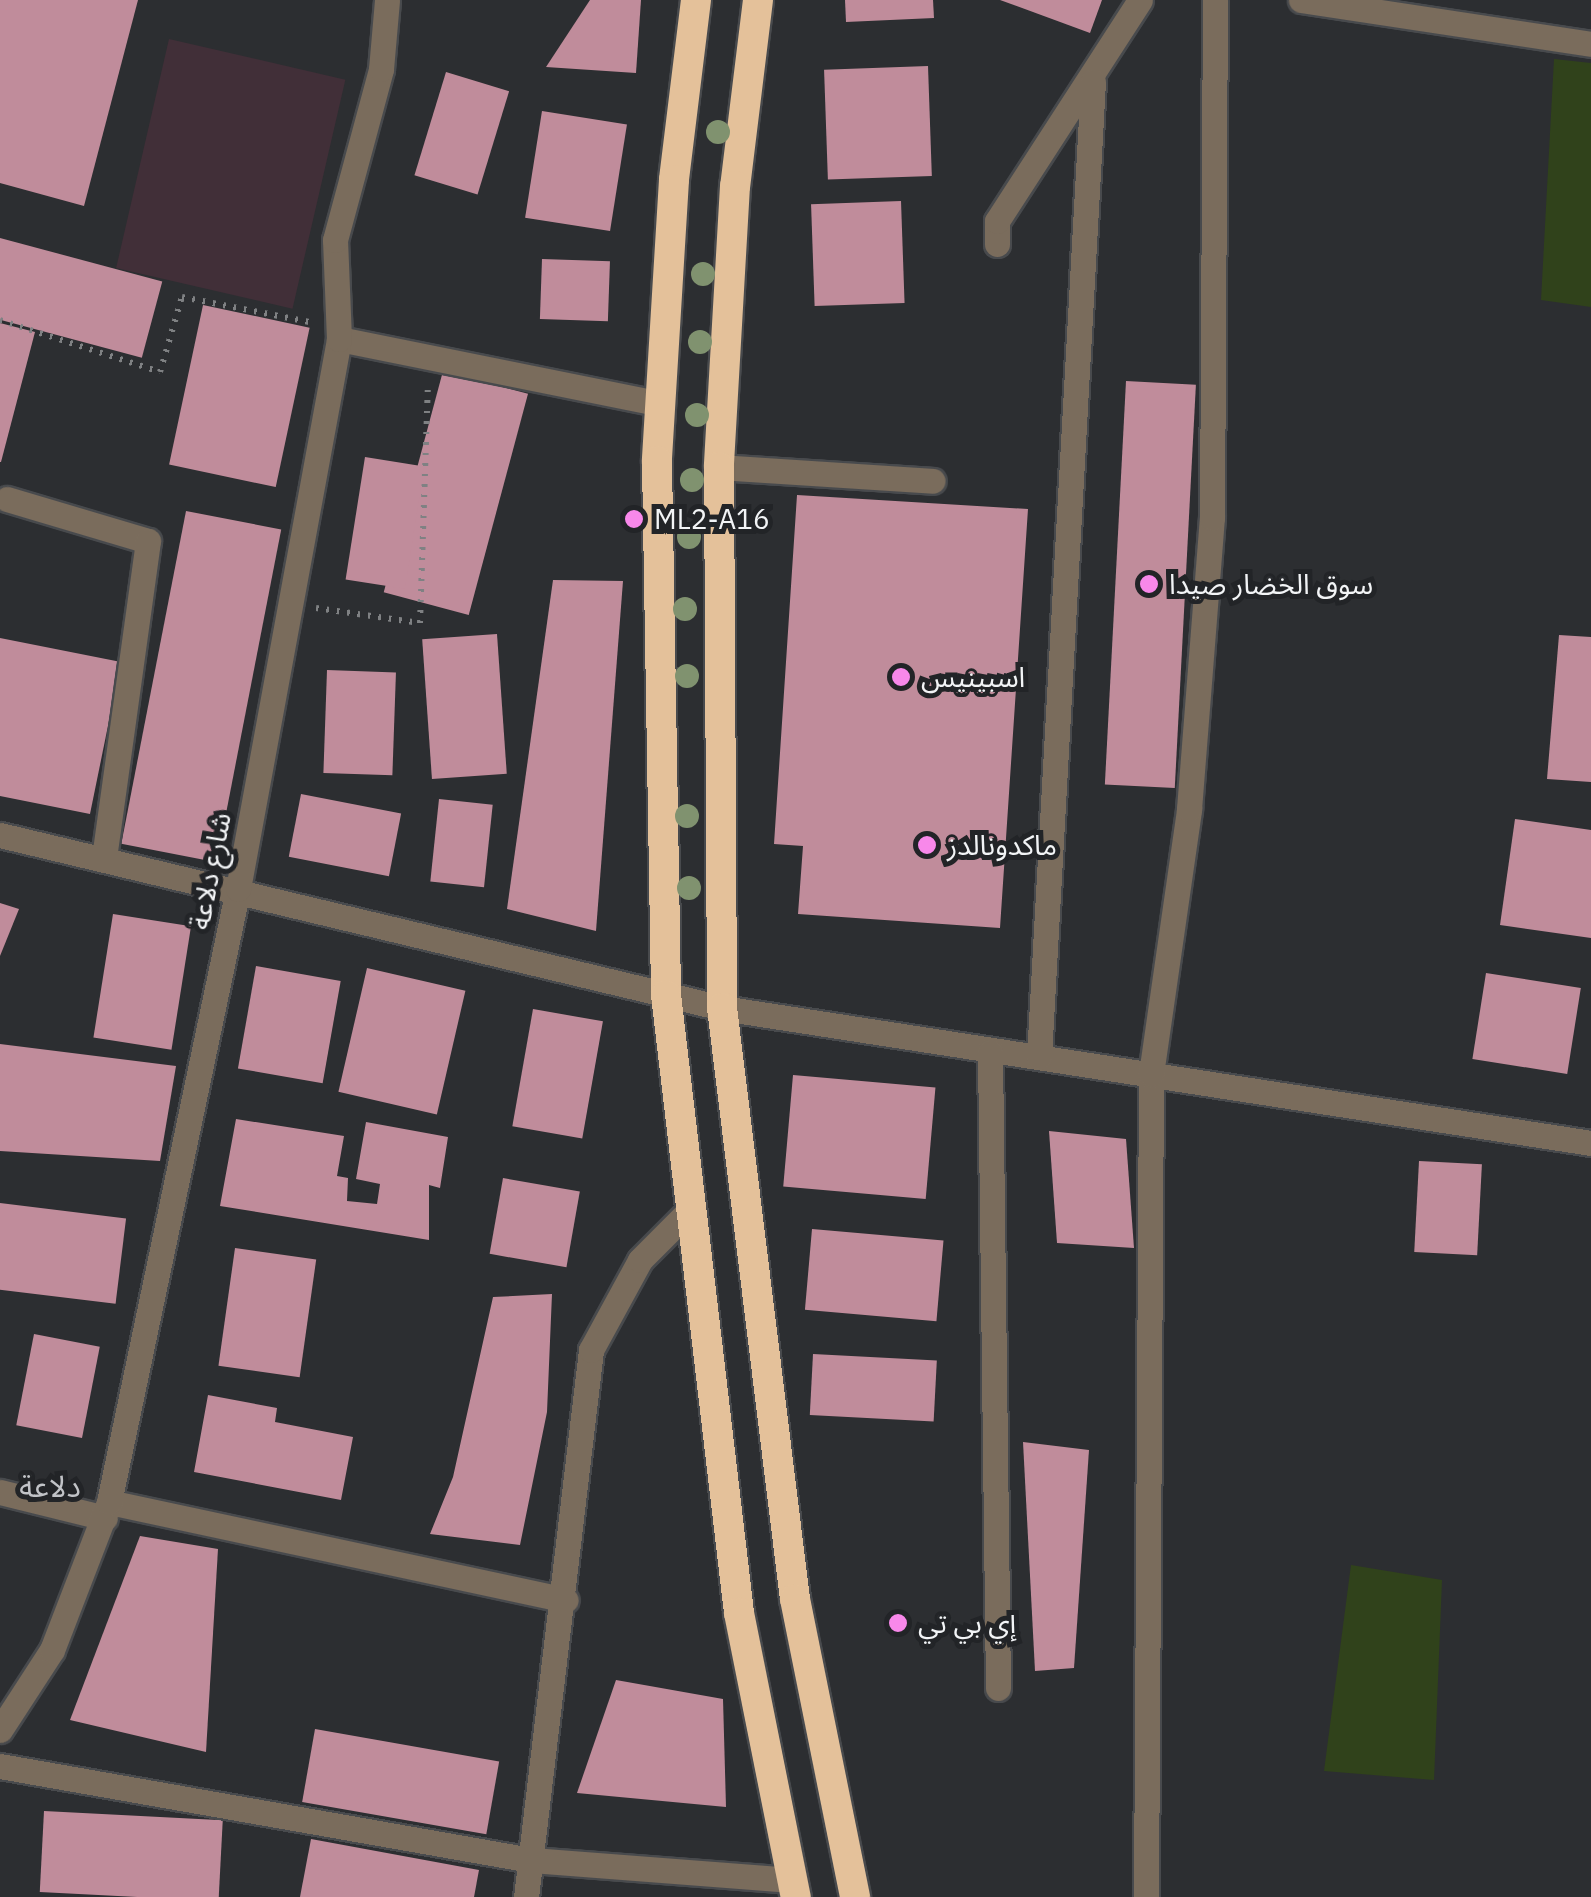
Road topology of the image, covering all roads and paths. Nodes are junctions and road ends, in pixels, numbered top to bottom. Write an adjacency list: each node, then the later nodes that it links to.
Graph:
1 (387, 0): 11 (street, شارع دلاعة)
2 (696, 0): 13 (highway)
3 (758, 0): 14 (highway)
4 (1140, 0): 8 (street)
5 (1215, 0): 25 (street)
6 (1301, 0): 7 (street)
7 (1591, 44)
8 (1093, 81): 9 (street); 24 (street)
9 (997, 244)
10 (0, 320): 11 (path)
11 (339, 333): 12 (street); 17 (street, شارع دلاعة)
12 (428, 357): 13 (street); 17 (path)
13 (661, 404): 21 (highway)
14 (719, 467): 15 (street); 22 (highway)
15 (933, 481)
16 (7, 499): 19 (street)
17 (290, 604): 20 (street, شارع دلاعة)
18 (0, 835): 19 (street)
19 (104, 859): 20 (street)
20 (238, 888): 21 (street); 29 (street, شارع دلاعة)
21 (666, 994): 22 (street); 27 (highway)
22 (722, 1008): 23 (street); 37 (highway)
23 (990, 1052): 24 (street); 31 (street)
24 (1039, 1057): 25 (street)
25 (1152, 1074): 26 (street); 38 (street)
26 (1591, 1143)
27 (692, 1208): 30 (street); 35 (highway)
28 (0, 1492): 29 (street)
29 (107, 1510): 30 (street); 32 (street, شارع دلاعة)
30 (566, 1600): 34 (street)
31 (998, 1688)
32 (0, 1730)
33 (0, 1766): 34 (street)
34 (531, 1860): 35 (street); 36 (street)
35 (794, 1889)
36 (526, 1897)
37 (856, 1897)
38 (1146, 1897)

